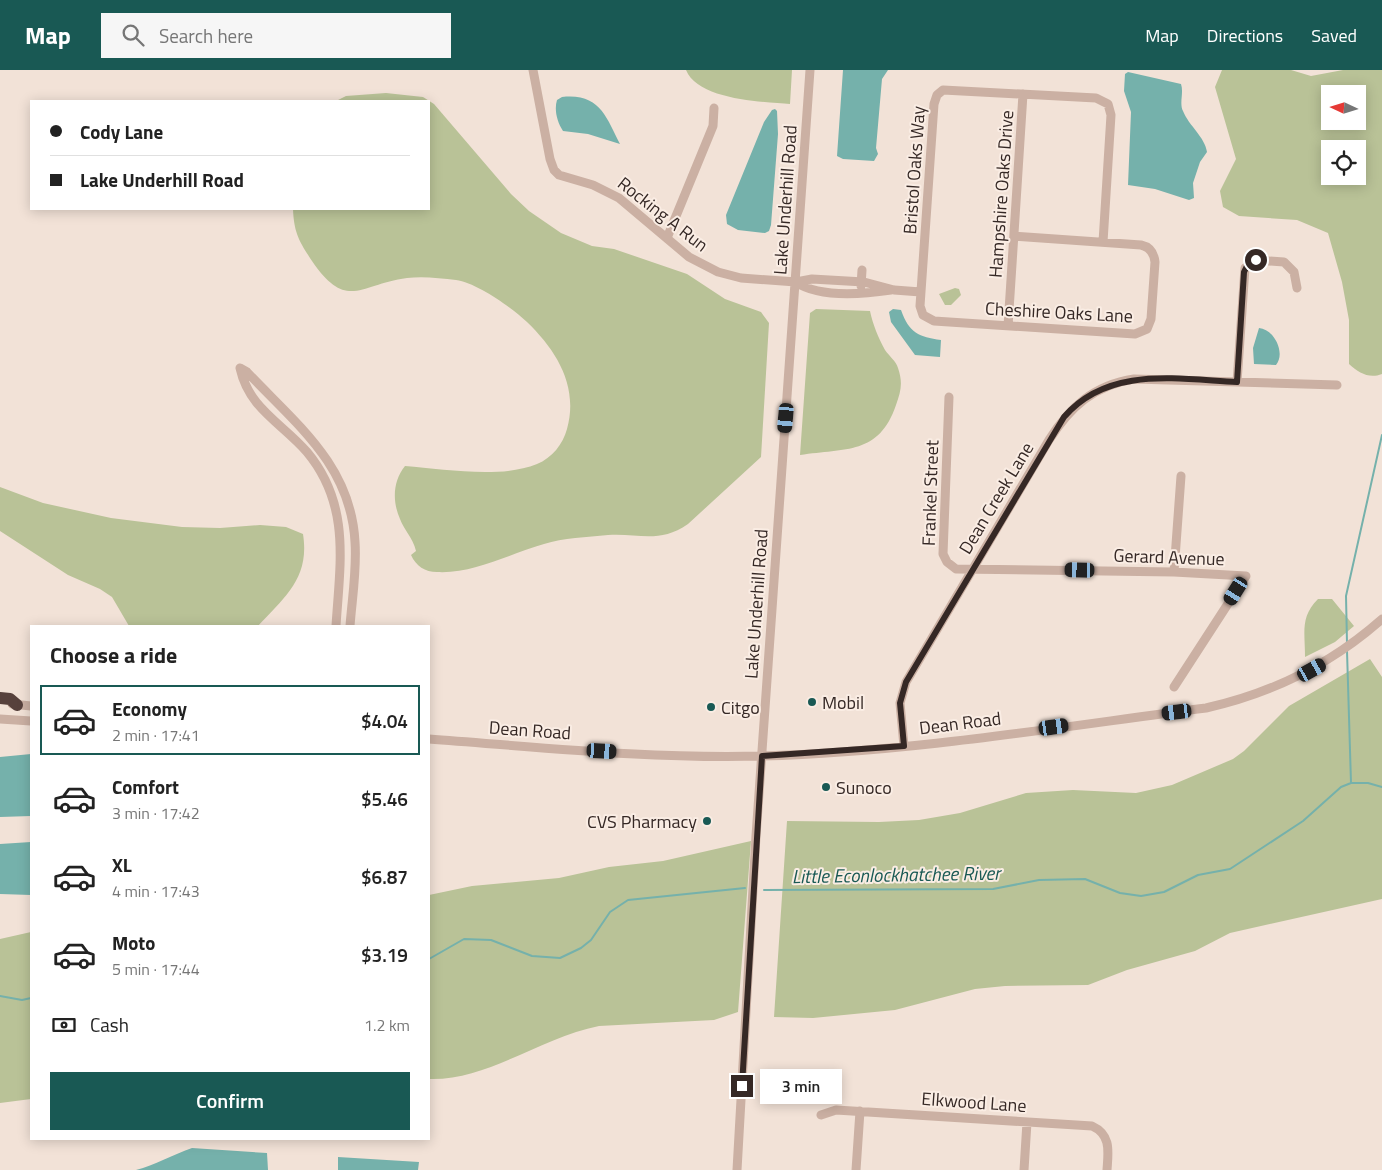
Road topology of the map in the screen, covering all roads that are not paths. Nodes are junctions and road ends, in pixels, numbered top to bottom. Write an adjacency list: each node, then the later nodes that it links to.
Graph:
1 (533, 70): 6 (street, Rocking A Run)
2 (810, 70): 9 (street, Lake Underhill Road)
3 (1024, 94): 5 (street, Hampshire Oaks Drive); 7 (street, Bristol Oaks Way); 13 (street, Bristol Oaks Way)
4 (714, 108): 6 (street)
5 (1014, 236): 7 (street, Cheshire Oaks Lane); 15 (street, Hampshire Oaks Drive)
6 (667, 238): 9 (street, Rocking A Run)
7 (1103, 242): 15 (street, Cheshire Oaks Lane)
8 (862, 270): 10 (street)
9 (796, 282): 10 (street, Rocking A Run); 14 (street, Rocking A Run); 34 (street, Lake Underhill Road)
10 (861, 282): 12 (street, Rocking A Run); 14 (street)
11 (1297, 288): 16 (street)
12 (894, 290): 13 (street, Rocking A Run); 14 (street, Rocking A Run)
13 (921, 292): 15 (street, Cheshire Oaks Lane)
14 (860, 294)
15 (1008, 326)
16 (1237, 382): 17 (street, Dean Creek Lane); 20 (street, Dean Creek Lane)
17 (1337, 386)
18 (950, 397): 20 (street, Frankel Street)
19 (1181, 476): 21 (street)
20 (972, 570): 21 (street, Gerard Avenue); 33 (street, Dean Creek Lane)
21 (1174, 572): 25 (street, Gerard Avenue)
22 (1382, 620): 33 (street, Dean Road)
23 (336, 625): 24 (street)
24 (350, 625)
25 (1174, 688)
26 (0, 698): 28 (highway)
27 (0, 703): 28 (street)
28 (17, 704): 29 (street)
29 (30, 706)
30 (0, 719): 31 (street)
31 (30, 721)
32 (430, 739): 34 (street, Dean Road)
33 (904, 746): 34 (street, Dean Road)
34 (762, 756): 38 (street, Lake Underhill Road)
35 (860, 1111): 36 (street, Elkwood Lane); 37 (street, Elkwood Lane); 39 (street)
36 (821, 1114)
37 (1028, 1122): 40 (street); 41 (street, Elkwood Lane)
38 (737, 1170)
39 (856, 1170)
40 (1024, 1170)
41 (1107, 1170)

